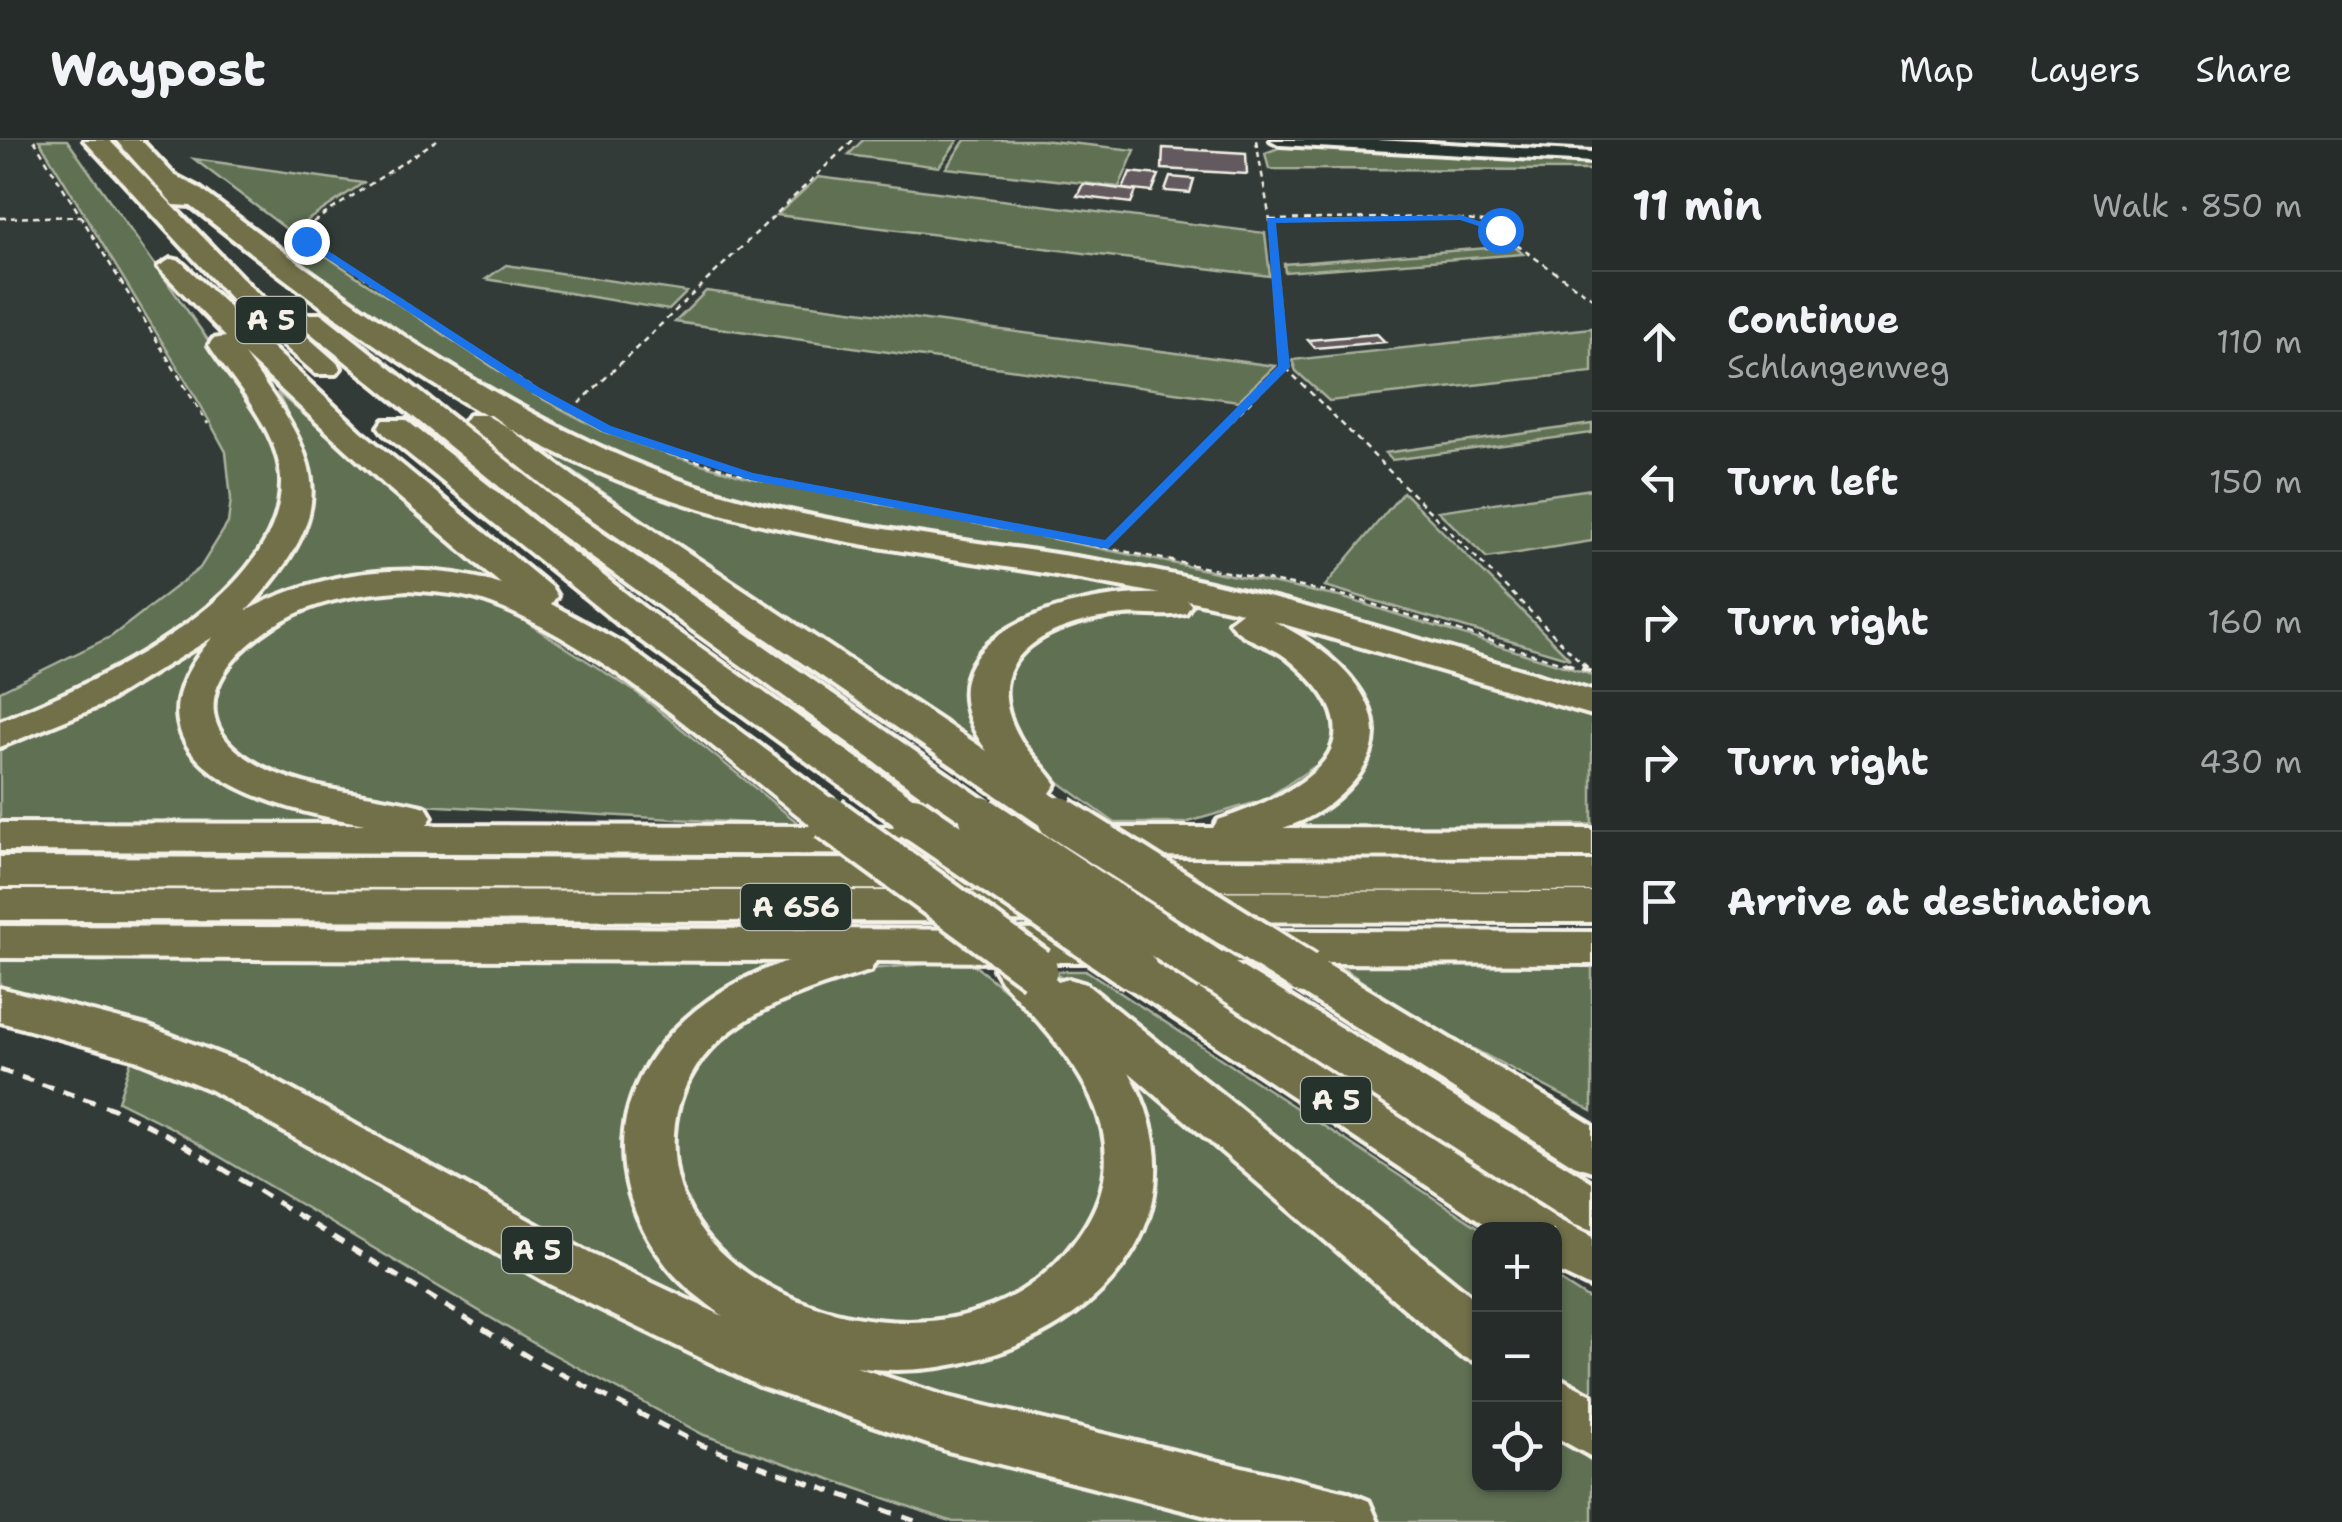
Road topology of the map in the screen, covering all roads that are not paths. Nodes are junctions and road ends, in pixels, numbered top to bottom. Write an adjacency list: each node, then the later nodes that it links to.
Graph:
1 (96, 140): 6 (highway); 27 (highway, A 5, bridge)
2 (128, 140): 5 (highway, A 5)
3 (1280, 140): 4 (main road)
4 (1592, 157)
5 (162, 179): 7 (highway, A 5); 26 (highway, A 5, bridge)
6 (171, 267): 8 (highway); 10 (highway)
7 (346, 313): 9 (highway, A 5); 11 (highway, A 5)
8 (633, 668): 13 (highway); 20 (highway, bridge)
9 (1592, 703)
10 (0, 735)
11 (1069, 818): 15 (highway, bridge); 15 (highway)
12 (0, 837): 13 (highway)
13 (650, 840): 15 (highway)
14 (1592, 843): 15 (highway)
15 (1138, 848): 25 (highway, bridge)
16 (0, 872): 17 (highway, A 656)
17 (1592, 876)
18 (0, 905): 19 (highway, A 656)
19 (1592, 908)
20 (972, 936): 21 (highway); 22 (highway); 23 (highway, bridge); 23 (highway, A 656)
21 (0, 942)
22 (1592, 948)
23 (1026, 969): 30 (highway)
24 (0, 1005): 33 (highway, A 5)
25 (1580, 1143)
26 (1592, 1209)
27 (1525, 1222)
28 (1562, 1246): 29 (highway)
29 (1592, 1264)
30 (1472, 1331)
31 (1555, 1402): 32 (highway)
32 (1592, 1430)
33 (1347, 1522)

